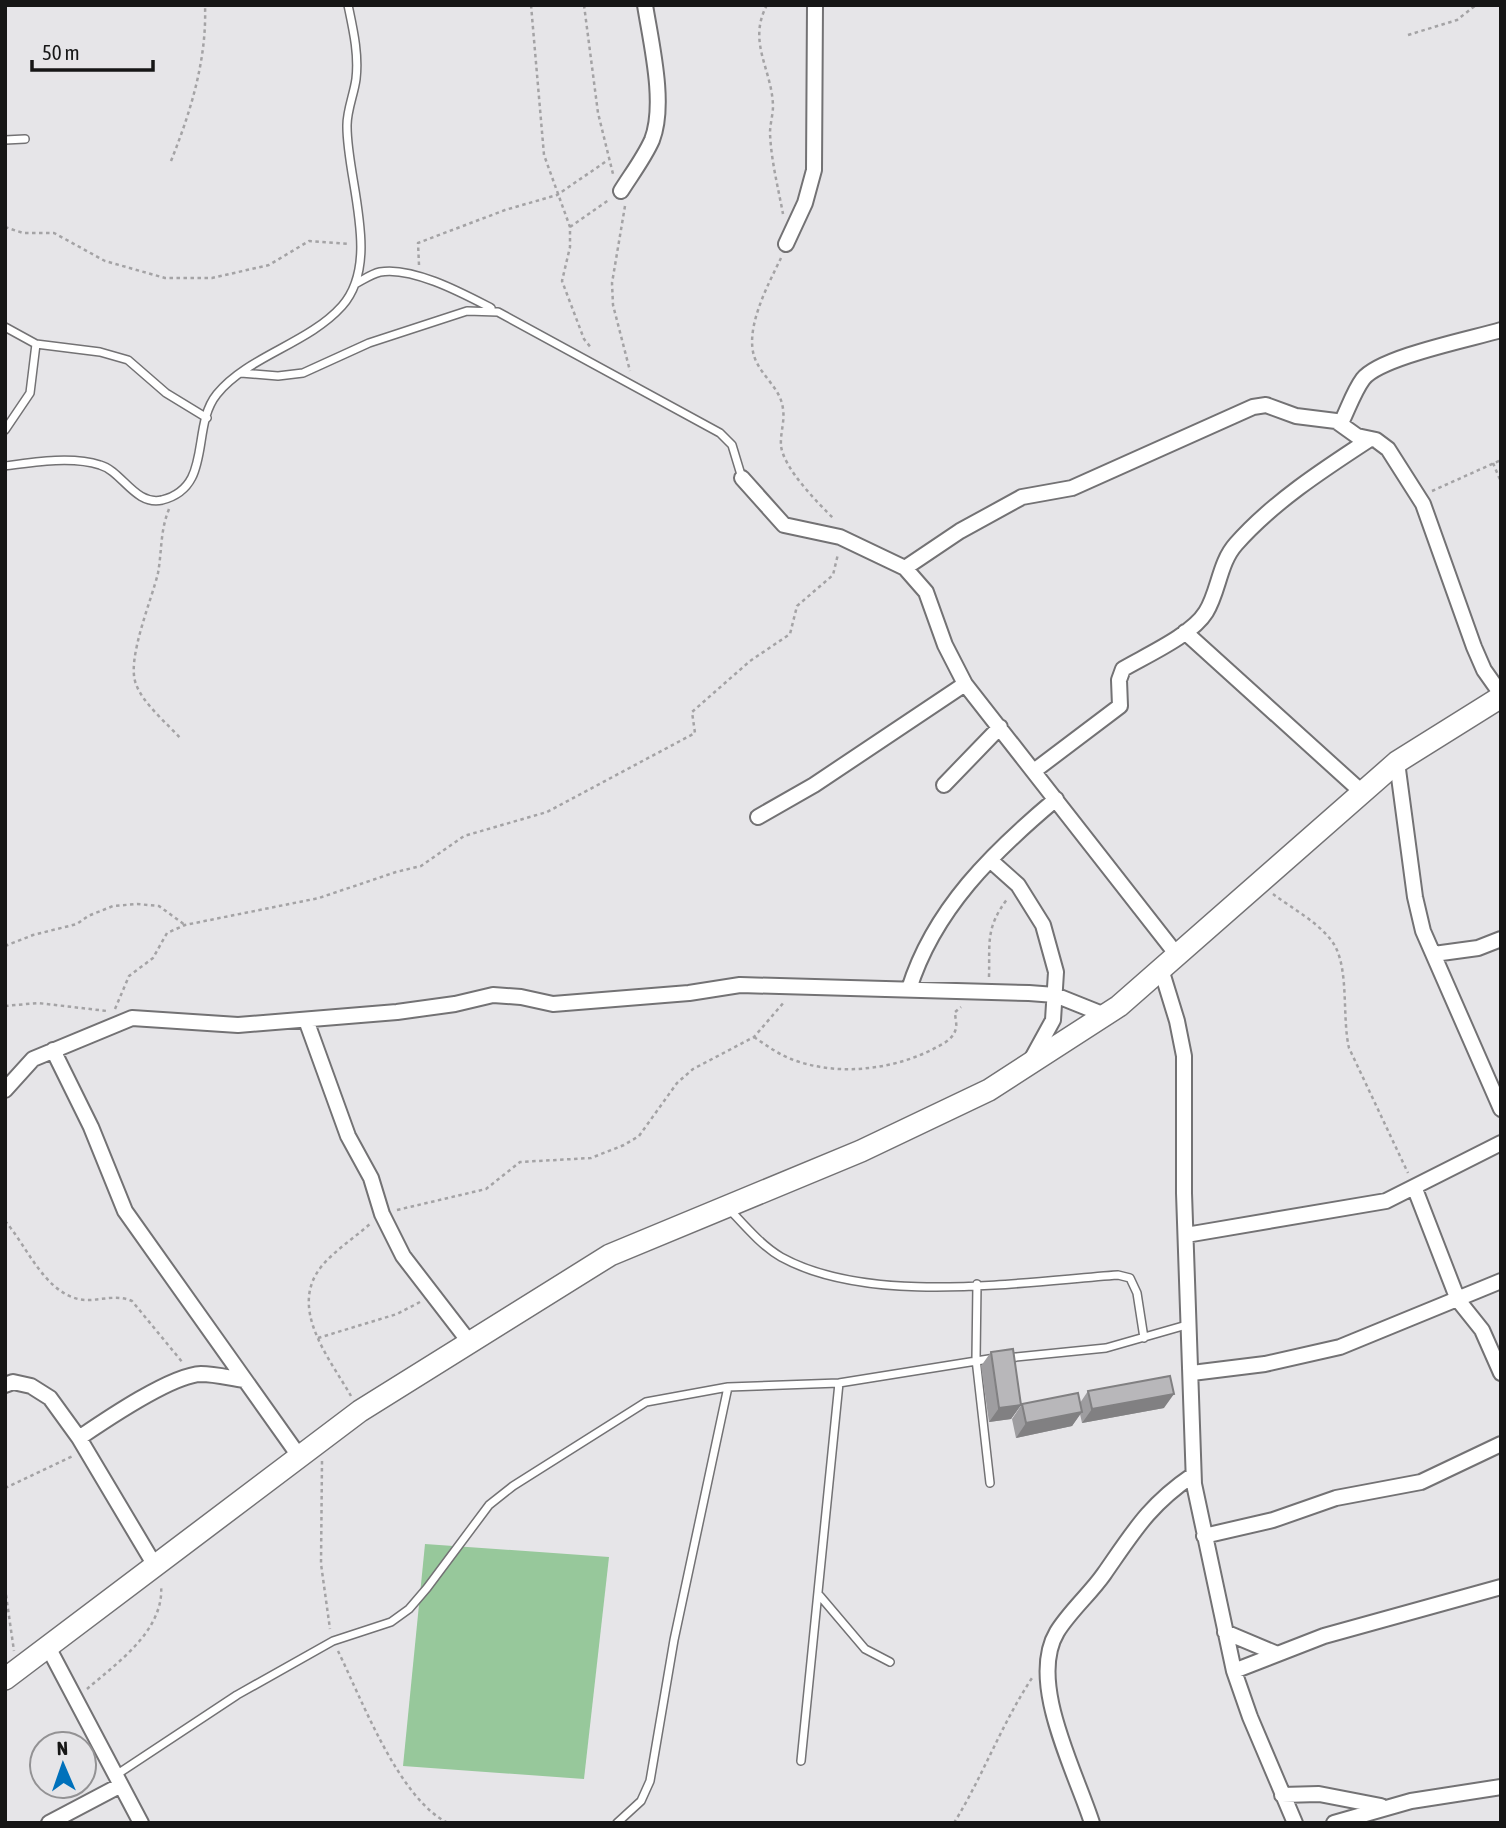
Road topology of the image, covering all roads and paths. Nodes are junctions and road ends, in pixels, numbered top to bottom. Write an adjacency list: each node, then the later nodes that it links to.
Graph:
1 (205, 5): 12 (path)
2 (348, 5): 17 (lane)
3 (531, 5): 14 (path)
4 (645, 5): 13 (street)
5 (767, 5): 18 (path)
6 (815, 5): 18 (street)
7 (1476, 5): 8 (path)
8 (1408, 35)
9 (25, 139): 10 (lane)
10 (5, 141)
11 (609, 160): 14 (path)
12 (171, 161)
13 (621, 191): 16 (path)
14 (557, 195): 16 (path); 19 (path)
15 (5, 227): 17 (path)
16 (570, 227): 26 (path)
17 (360, 244): 20 (lane)
18 (786, 244): 39 (path)
19 (421, 279): 20 (lane); 21 (lane)
20 (355, 284): 25 (lane)
21 (498, 312): 25 (lane); 26 (lane)
22 (5, 327): 24 (lane)
23 (1501, 330): 28 (street)
24 (36, 344): 27 (lane); 29 (lane)
25 (241, 373): 27 (lane)
26 (614, 374): 34 (lane)
27 (207, 418): 36 (lane)
28 (1341, 423): 30 (street); 40 (street)
29 (5, 430)
30 (1370, 439): 37 (street); 41 (street)
31 (1501, 460): 32 (path)
32 (1493, 463): 35 (path); 37 (path)
33 (5, 466): 36 (lane)
34 (742, 478): 38 (street)
35 (1501, 482)
36 (176, 493): 45 (path)
37 (1419, 496): 43 (street)
38 (840, 537): 39 (street); 55 (path)
39 (856, 544): 40 (street)
40 (905, 568): 42 (street)
41 (1185, 632): 47 (street); 49 (street)
42 (965, 684): 44 (street); 51 (street)
43 (1501, 695): 46 (main road)
44 (1000, 727): 47 (street); 48 (street)
45 (181, 739)
46 (1397, 762): 49 (main road); 58 (street)
47 (1034, 771): 50 (street)
48 (944, 785)
49 (1364, 794): 53 (main road)
50 (1056, 799): 52 (street); 59 (street)
51 (758, 817)
52 (990, 860): 54 (street); 61 (street)
53 (1259, 884): 59 (main road); 75 (path)
54 (1018, 885): 62 (path); 63 (street)
55 (185, 925): 57 (path); 65 (path)
56 (1501, 939): 58 (street)
57 (5, 946)
58 (1434, 954): 73 (street)
59 (1169, 962): 67 (main road); 79 (street)
60 (797, 986): 61 (street); 68 (street); 69 (path)
61 (909, 989): 62 (street)
62 (981, 991): 63 (street); 69 (path)
63 (1055, 995): 67 (street); 71 (street)
64 (5, 1006): 65 (path)
65 (114, 1012): 66 (path)
66 (124, 1014)
67 (1105, 1015): 71 (main road)
68 (306, 1020): 70 (street); 77 (street)
69 (754, 1037): 77 (path)
70 (52, 1050): 72 (street); 92 (street)
71 (1029, 1065): 76 (main road)
72 (5, 1090)
73 (1501, 1109)
74 (1501, 1143): 75 (street)
75 (1415, 1189): 79 (street); 83 (street)
76 (727, 1207): 81 (lane); 87 (main road)
77 (382, 1214): 82 (street); 85 (path)
78 (5, 1221): 91 (path)
79 (1186, 1235): 84 (street)
80 (1501, 1281): 83 (street)
81 (977, 1284): 86 (lane); 88 (lane)
82 (431, 1294): 85 (path); 87 (street)
83 (1458, 1300): 89 (street); 90 (street)
84 (1190, 1324): 86 (lane); 89 (street)
85 (318, 1338): 96 (path)
86 (1144, 1338): 88 (lane)
87 (470, 1343): 96 (main road)
88 (976, 1359): 94 (lane); 102 (lane)
89 (1192, 1373): 101 (street)
90 (1501, 1373)
91 (212, 1376): 92 (street); 98 (street)
92 (244, 1380): 100 (street)
93 (7, 1381): 98 (street)
94 (839, 1383): 95 (lane); 108 (lane)
95 (729, 1387): 110 (lane); 126 (lane)
96 (360, 1411): 97 (main road)
97 (320, 1441): 100 (main road); 110 (path)
98 (82, 1444): 103 (path); 105 (street)
99 (1501, 1444): 104 (street)
100 (299, 1456): 105 (main road)
101 (1193, 1475): 104 (street); 113 (street)
102 (990, 1483)
103 (5, 1488)
104 (1204, 1536): 109 (street)
105 (154, 1564): 111 (main road); 117 (path)
106 (1501, 1587): 112 (street)
107 (5, 1588): 116 (path)
108 (820, 1595): 114 (lane); 118 (lane)
109 (1224, 1632): 112 (street); 115 (street)
110 (333, 1641): 119 (lane); 125 (path)
111 (48, 1647): 116 (main road); 117 (street)
112 (1275, 1653): 115 (street)
113 (1048, 1654): 127 (path); 128 (street)
114 (890, 1662)
115 (1234, 1671): 121 (street)
116 (10, 1676)
117 (77, 1699): 119 (street)
118 (802, 1761)
119 (118, 1780): 123 (street); 124 (street)
120 (1501, 1787): 122 (street)
121 (1282, 1795): 122 (street); 129 (street)
122 (1385, 1807): 130 (street)
123 (49, 1823)
124 (141, 1823)
125 (447, 1823)
126 (617, 1823)
127 (954, 1823)
128 (1092, 1823)
129 (1295, 1823)
130 (1334, 1823)

